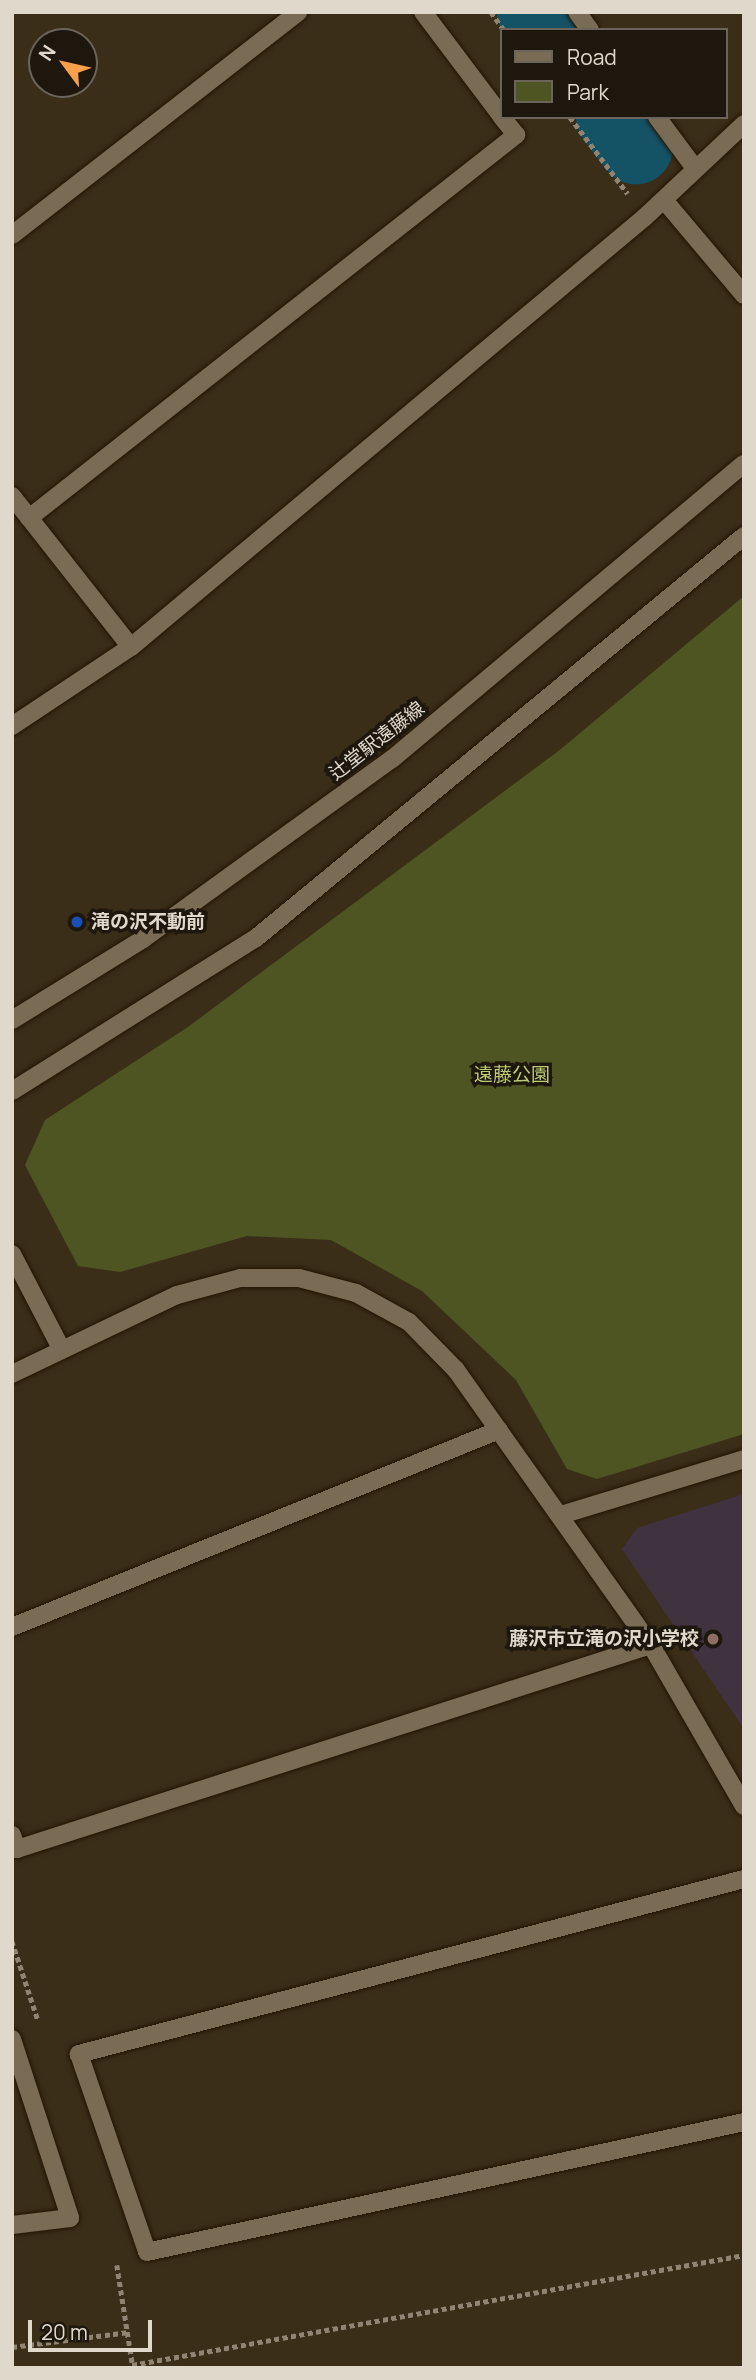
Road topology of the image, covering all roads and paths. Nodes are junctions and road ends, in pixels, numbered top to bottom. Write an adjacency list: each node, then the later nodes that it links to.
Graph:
1 (298, 12): 15 (street)
2 (423, 12): 7 (street)
3 (491, 12): 5 (path)
4 (577, 12): 6 (street)
5 (503, 28)
6 (589, 28)
7 (500, 114)
8 (504, 119): 19 (street)
9 (572, 119): 14 (path)
10 (659, 119): 12 (street)
11 (744, 124): 12 (street)
12 (694, 166): 13 (street)
13 (664, 200): 14 (street); 16 (street)
14 (645, 217): 21 (street)
15 (12, 235)
16 (744, 295)
17 (744, 464): 23 (street, 辻堂駅遠藤線)
18 (12, 496): 19 (street)
19 (29, 517): 21 (street)
20 (744, 536): 24 (street)
21 (131, 646): 22 (street)
22 (12, 726)
23 (12, 1020)
24 (12, 1091)
25 (12, 1254): 26 (street)
26 (62, 1350): 27 (street); 28 (street)
27 (12, 1374)
28 (499, 1430): 30 (street); 31 (street)
29 (744, 1459): 30 (street)
30 (561, 1515): 32 (street)
31 (12, 1627)
32 (651, 1645): 33 (street); 34 (street)
33 (744, 1806)
34 (12, 1835)
35 (744, 1879): 37 (street)
36 (12, 2039): 38 (street)
37 (744, 2122)
38 (12, 2225)
39 (744, 2255): 42 (path)
40 (130, 2332): 41 (path)
41 (12, 2347)
42 (132, 2365)

